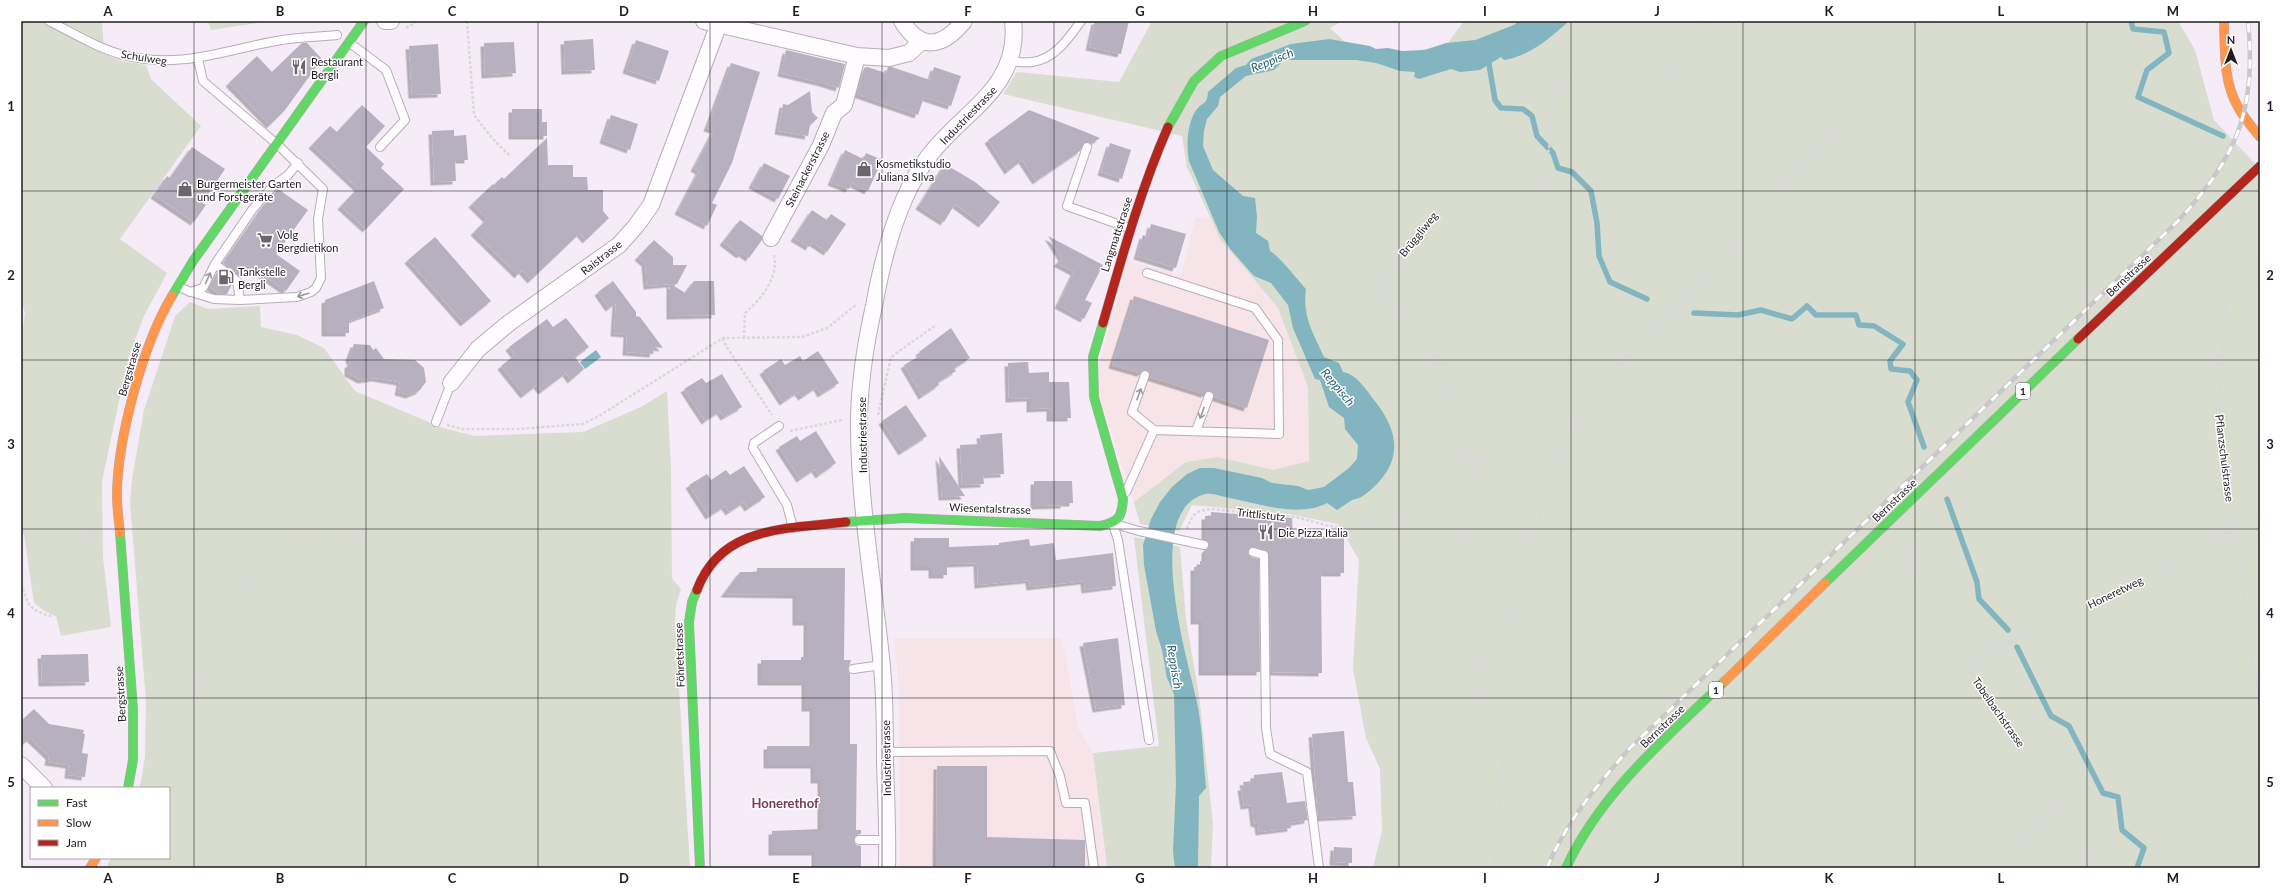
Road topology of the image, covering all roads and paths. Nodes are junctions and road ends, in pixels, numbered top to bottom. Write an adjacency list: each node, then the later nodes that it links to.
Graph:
1 (49, 21): 19 (lane, Schulweg)
2 (364, 21): 17 (street, Bergstrasse)
3 (385, 21): 4 (street)
4 (391, 21)
5 (467, 21): 25 (path)
6 (902, 21): 16 (street)
7 (964, 21): 16 (street)
8 (1013, 21): 20 (street, Industriestrasse)
9 (1081, 21): 20 (lane)
10 (1305, 21): 29 (street, Langmattstrasse)
11 (1712, 21): 51 (path, Brüggliweg)
12 (1940, 21): 50 (path)
13 (2224, 21): 21 (street)
14 (714, 22): 18 (street); 42 (street, Raistrasse)
15 (337, 35): 19 (lane, Schulweg)
16 (922, 41): 18 (street)
17 (350, 43): 22 (street, Bergstrasse); 23 (lane)
18 (857, 56): 30 (street, Steinackerstrasse)
19 (198, 59): 22 (lane)
20 (1010, 61): 37 (street, Industriestrasse)
21 (2260, 137)
22 (278, 145): 26 (lane); 34 (street, Bergstrasse)
23 (380, 147)
24 (1087, 147): 29 (lane)
25 (511, 156)
26 (298, 163): 32 (lane); 36 (lane, one-way to 36)
27 (2260, 166): 85 (street, Bernstrasse / 1)
28 (2237, 213): 57 (path, Pflanzschulstrasse)
29 (1130, 229): 52 (street, Langmattstrasse)
30 (771, 238)
31 (776, 263): 40 (path)
32 (215, 264): 35 (lane, one-way to 32); 36 (lane)
33 (1147, 273): 49 (lane)
34 (177, 286): 35 (lane); 54 (street, Bergstrasse)
35 (190, 292): 36 (lane)
36 (240, 300)
37 (874, 306): 40 (path); 44 (street, Industriestrasse)
38 (936, 325): 46 (path)
39 (723, 338): 40 (path); 45 (path); 47 (path)
40 (744, 338)
41 (1145, 375): 48 (lane, one-way to 41)
42 (451, 383): 45 (lane)
43 (1209, 396): 49 (lane, one-way to 49)
44 (859, 417): 47 (path); 55 (street, Industriestrasse)
45 (436, 422): 74 (path)
46 (876, 423)
47 (779, 426): 58 (lane)
48 (1154, 430): 49 (lane); 52 (lane)
49 (1196, 431)
50 (1557, 460): 51 (path); 67 (path)
51 (1474, 461): 59 (path, Trittlistutz); 67 (path)
52 (1123, 499): 56 (street)
53 (2260, 513): 57 (path, Honeretweg)
54 (118, 515): 63 (path); 73 (street, Bergstrasse)
55 (866, 520): 56 (street, Wiesentalstrasse); 58 (street, Föhretstrasse); 64 (street, Industriestrasse)
56 (1113, 523): 59 (lane); 69 (lane)
57 (2234, 527): 65 (path, Honeretweg); 68 (path, Pflanzschulstrasse)
58 (793, 528): 80 (street, Föhretstrasse)
59 (1180, 540): 60 (lane)
60 (1204, 545)
61 (1253, 552): 83 (lane)
62 (1909, 557): 65 (path, Tobelbachstrasse)
63 (21, 584)
64 (882, 665): 66 (lane); 70 (street, Industriestrasse)
65 (1968, 667): 75 (path, Tobelbachstrasse)
66 (853, 669)
67 (1477, 672): 84 (path)
68 (2260, 702)
69 (1149, 740)
70 (885, 752): 77 (street, Industriestrasse); 82 (lane)
71 (21, 766): 72 (street)
72 (43, 787)
73 (128, 787)
74 (162, 787)
75 (2058, 806): 86 (path); 87 (path, Tobelbachstrasse)
76 (859, 840): 77 (lane)
77 (888, 840): 81 (street, Industriestrasse)
78 (95, 859): 79 (street)
79 (90, 868)
80 (700, 868)
81 (887, 868)
82 (1094, 868)
83 (1319, 868)
84 (1494, 868)
85 (1566, 868)
86 (2011, 868)
87 (2088, 868)

